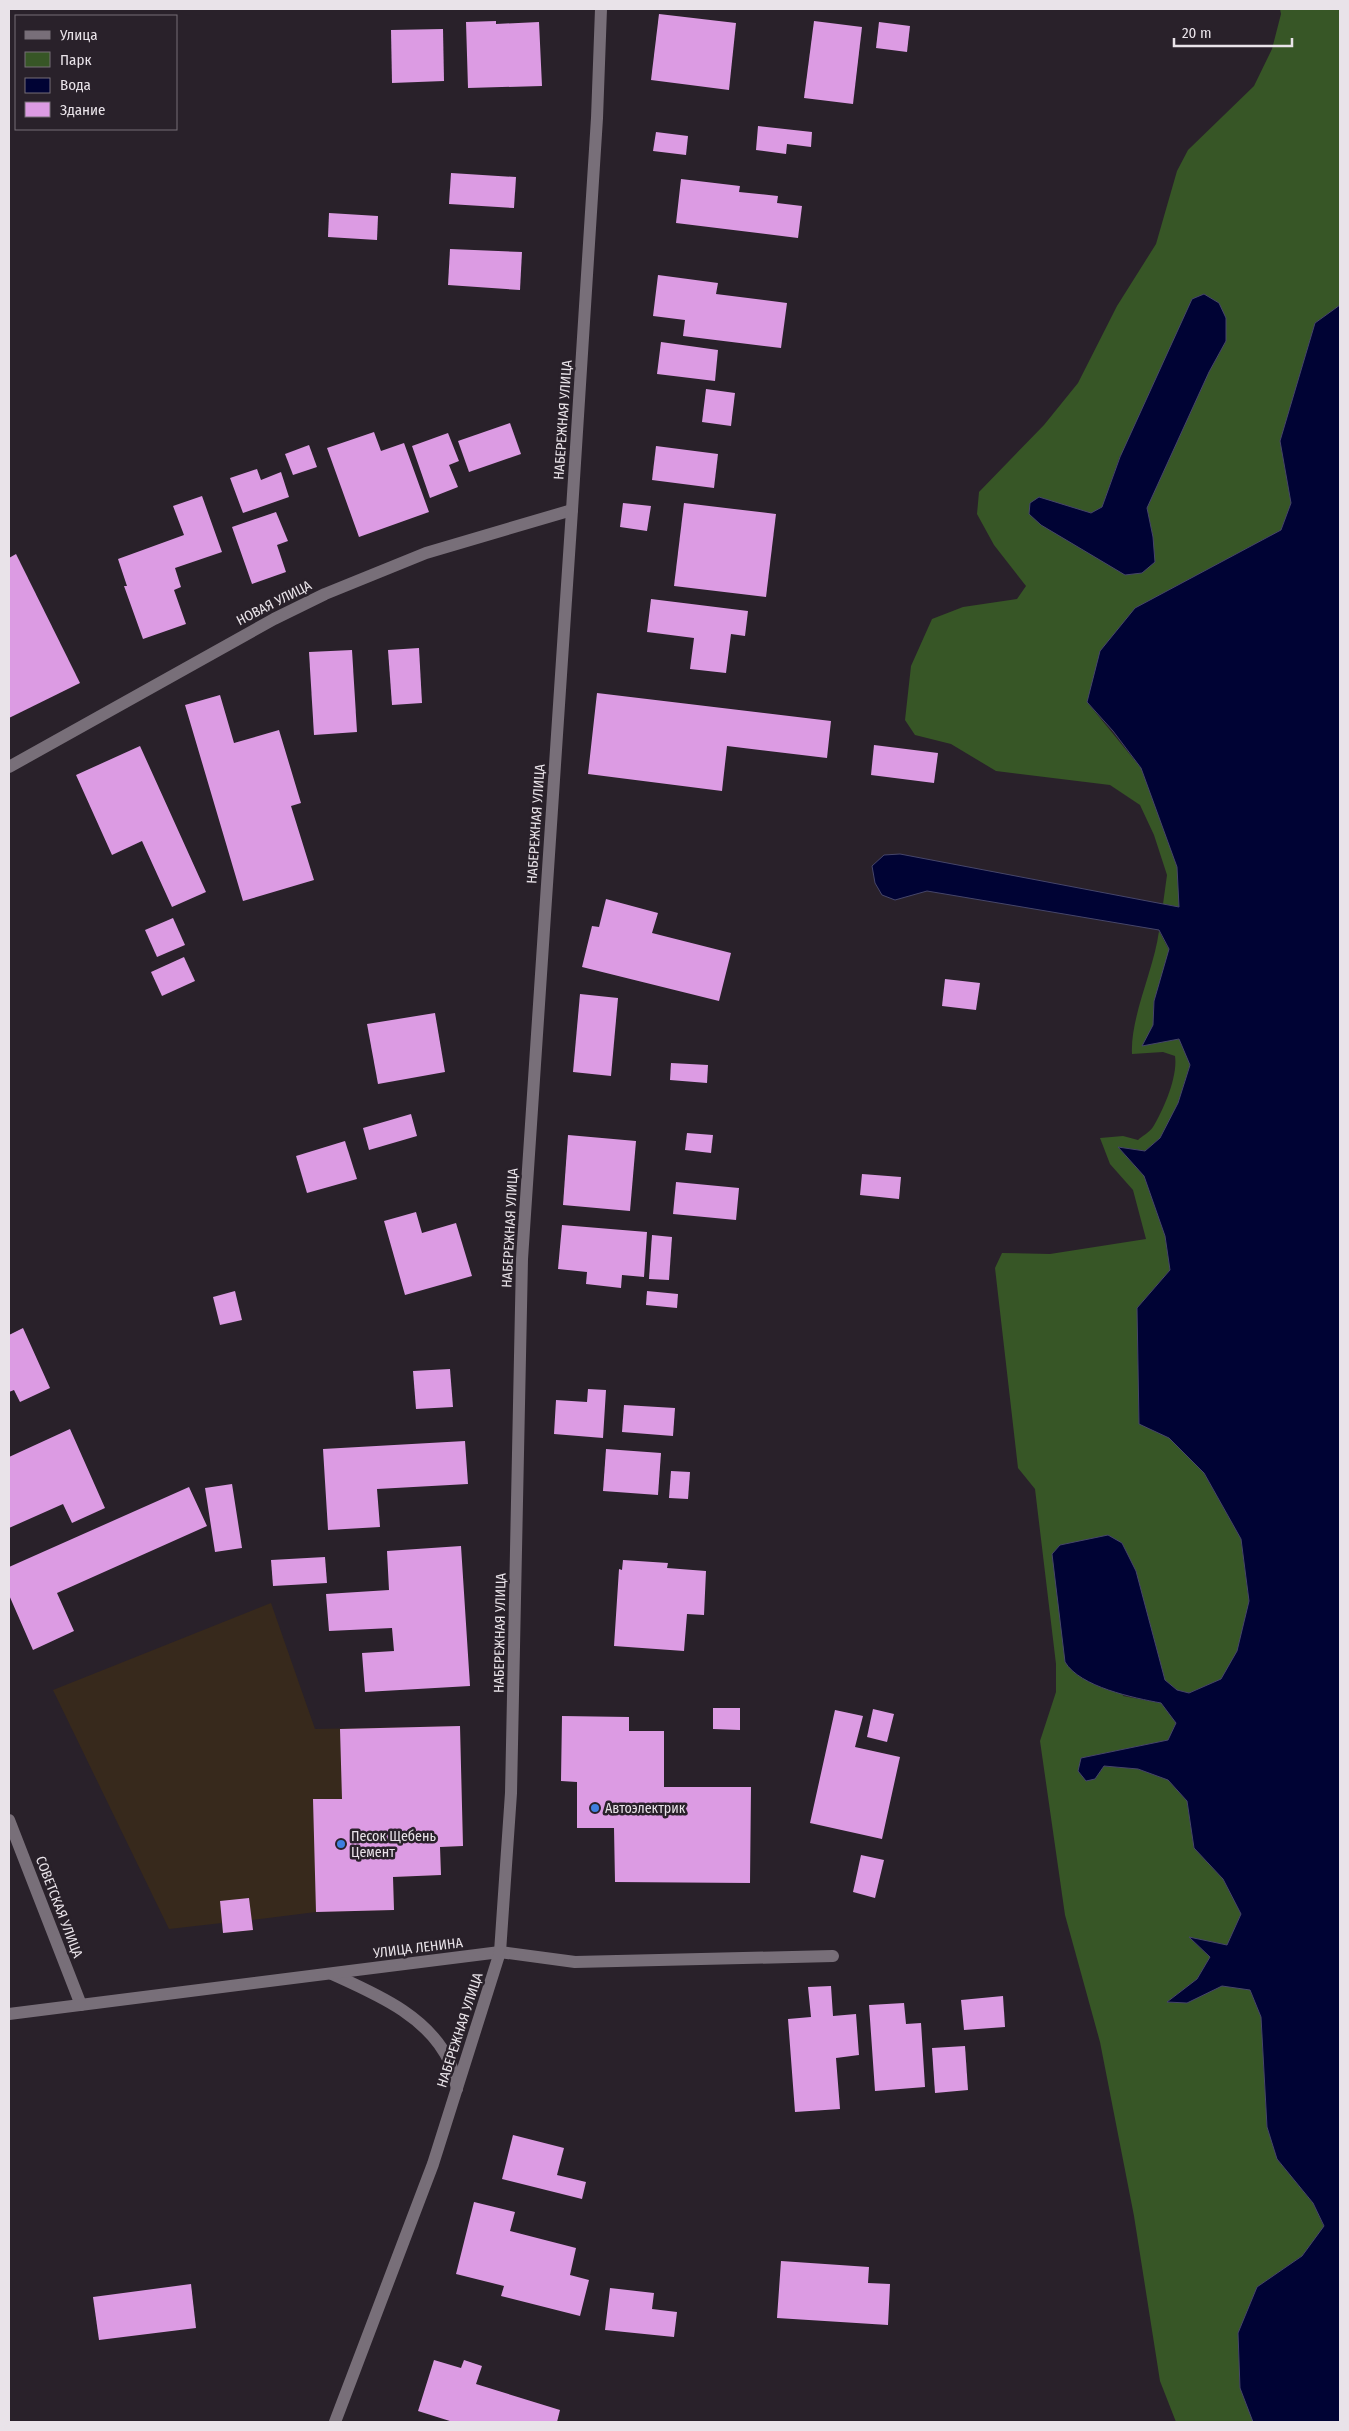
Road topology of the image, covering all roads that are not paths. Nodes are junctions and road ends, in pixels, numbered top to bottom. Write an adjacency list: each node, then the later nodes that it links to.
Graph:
1 (601, 9): 2 (street, НАБЕРЕЖНАЯ УЛИЦА)
2 (572, 510): 3 (street, НОВАЯ УЛИЦА); 5 (street, НАБЕРЕЖНАЯ УЛИЦА)
3 (9, 766)
4 (9, 1820): 8 (street, СОВЕТСКАЯ УЛИЦА)
5 (500, 1952): 6 (street, УЛИЦА ЛЕНИНА); 7 (street, УЛИЦА ЛЕНИНА); 10 (street, НАБЕРЕЖНАЯ УЛИЦА)
6 (833, 1956)
7 (332, 1974): 8 (street, УЛИЦА ЛЕНИНА); 10 (street)
8 (81, 2005): 9 (street, УЛИЦА ЛЕНИНА)
9 (9, 2014)
10 (457, 2090): 11 (street, НАБЕРЕЖНАЯ УЛИЦА)
11 (335, 2422)

